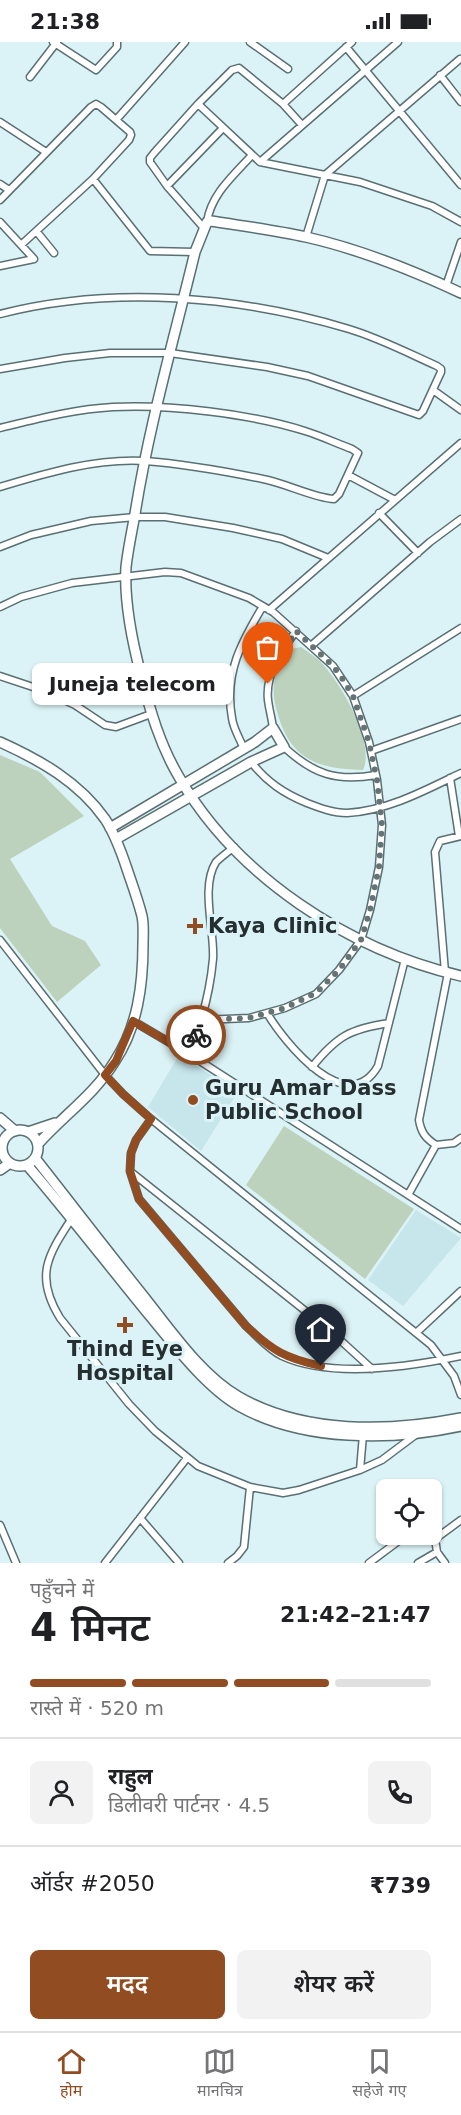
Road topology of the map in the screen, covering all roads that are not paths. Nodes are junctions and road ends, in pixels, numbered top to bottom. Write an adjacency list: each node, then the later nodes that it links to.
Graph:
1 (117, 42): 5 (street)
2 (185, 42): 16 (street)
3 (250, 42): 8 (street)
4 (398, 42): 9 (street)
5 (55, 43): 11 (street)
6 (349, 45): 9 (street); 14 (street)
7 (460, 59): 10 (street)
8 (288, 69)
9 (365, 70): 15 (street); 18 (street)
10 (441, 75): 12 (street); 15 (street)
11 (30, 77)
12 (461, 102)
13 (198, 104): 14 (street); 19 (street); 27 (street)
14 (283, 104): 18 (street)
15 (399, 110): 23 (street); 26 (street)
16 (116, 120): 20 (street); 24 (street)
17 (0, 122): 20 (street)
18 (302, 125): 22 (street)
19 (223, 128): 21 (street); 27 (street)
20 (46, 152): 28 (street)
21 (252, 155): 22 (street); 32 (street)
22 (260, 162): 23 (street)
23 (325, 175): 31 (street); 34 (street)
24 (93, 178): 33 (street); 37 (street)
25 (0, 184): 28 (street)
26 (461, 185)
27 (167, 186): 32 (street)
28 (9, 190): 29 (street)
29 (0, 200)
30 (0, 222): 36 (street)
31 (461, 222)
32 (205, 225): 34 (street); 37 (street)
33 (37, 232): 36 (street); 38 (street)
34 (306, 237): 40 (street)
35 (461, 242): 40 (street)
36 (21, 245): 39 (street)
37 (195, 252): 42 (street)
38 (54, 254)
39 (1, 265)
40 (446, 286): 41 (street)
41 (461, 293)
42 (184, 298): 43 (street); 44 (street); 46 (street)
43 (0, 314)
44 (170, 353): 45 (street); 46 (street); 47 (street)
45 (0, 369)
46 (433, 390): 48 (street)
47 (156, 407): 49 (street); 51 (street); 52 (street)
48 (461, 410)
49 (0, 428)
50 (461, 443): 54 (street)
51 (143, 461): 52 (street); 53 (street); 56 (street)
52 (348, 475): 54 (street)
53 (0, 488)
54 (395, 500): 55 (street)
55 (379, 513): 59 (street); 60 (street)
56 (135, 516): 58 (street); 60 (street); 61 (street)
57 (461, 519): 59 (street)
58 (0, 547)
59 (418, 553): 66 (street)
60 (328, 558): 63 (street)
61 (126, 576): 62 (street); 63 (street); 69 (street)
62 (0, 607)
63 (266, 608): 65 (street); 74 (street)
64 (461, 628): 68 (street)
65 (296, 631): 66 (street); 71 (street)
66 (312, 645): 68 (street)
67 (0, 676): 69 (street)
68 (353, 696): 75 (street)
69 (151, 714): 80 (street)
70 (461, 718): 75 (street)
71 (273, 728): 73 (street); 74 (street)
72 (0, 742): 83 (street)
73 (284, 747): 76 (street); 78 (street)
74 (244, 749): 80 (street)
75 (371, 751): 78 (street)
76 (251, 762): 81 (street); 82 (street)
77 (461, 773): 79 (street)
78 (376, 775): 82 (street)
79 (450, 778): 82 (street); 84 (street)
80 (184, 785): 81 (street); 83 (street)
81 (192, 797): 85 (street); 86 (street)
82 (380, 807): 88 (street)
83 (110, 828): 85 (street)
84 (460, 836): 90 (street)
85 (116, 839): 94 (street)
86 (234, 847): 88 (street); 93 (street)
87 (0, 939): 98 (street)
88 (361, 940): 89 (street); 92 (street)
89 (405, 959): 90 (street); 95 (street)
90 (447, 973): 91 (street); 108 (street)
91 (461, 976)
92 (267, 1013): 93 (street); 97 (street)
93 (202, 1020): 96 (street)
94 (133, 1021): 96 (street); 98 (street)
95 (389, 1023): 97 (street); 97 (street)
96 (189, 1054): 115 (street)
97 (312, 1067)
98 (105, 1075): 100 (street); 101 (street)
99 (0, 1118): 103 (street)
100 (151, 1119): 114 (street); 119 (street)
101 (57, 1122): 104 (street); 107 (street)
102 (0, 1128): 105 (street)
103 (15, 1131): 104 (street); 105 (street)
104 (27, 1132): 107 (street)
105 (5, 1138): 109 (street)
106 (461, 1138): 108 (street)
107 (38, 1144): 110 (street)
108 (436, 1145): 115 (street)
109 (1, 1155): 111 (street)
110 (35, 1158): 112 (street); 124 (street)
111 (10, 1163): 112 (street); 113 (street)
112 (27, 1165): 116 (street)
113 (0, 1170)
114 (130, 1171): 122 (street); 122 (street)
115 (408, 1195): 117 (street)
116 (72, 1218): 127 (street); 128 (street)
117 (461, 1229)
118 (461, 1291): 119 (street)
119 (416, 1333): 121 (street)
120 (461, 1356): 121 (street)
121 (442, 1360): 122 (street); 123 (street)
122 (372, 1369)
123 (461, 1395)
124 (461, 1418)
125 (461, 1426): 126 (street)
126 (419, 1433): 127 (street); 129 (street)
127 (363, 1435): 129 (street)
128 (187, 1458): 130 (street); 131 (street)
129 (360, 1470): 130 (street)
130 (250, 1487): 139 (street)
131 (140, 1518): 137 (street); 138 (street)
132 (461, 1520): 135 (street)
133 (0, 1525): 136 (street)
134 (393, 1545): 140 (street)
135 (437, 1552): 141 (street); 142 (street)
136 (16, 1563)
137 (105, 1563)
138 (179, 1563)
139 (228, 1563)
140 (369, 1563)
141 (418, 1563)
142 (445, 1563)

